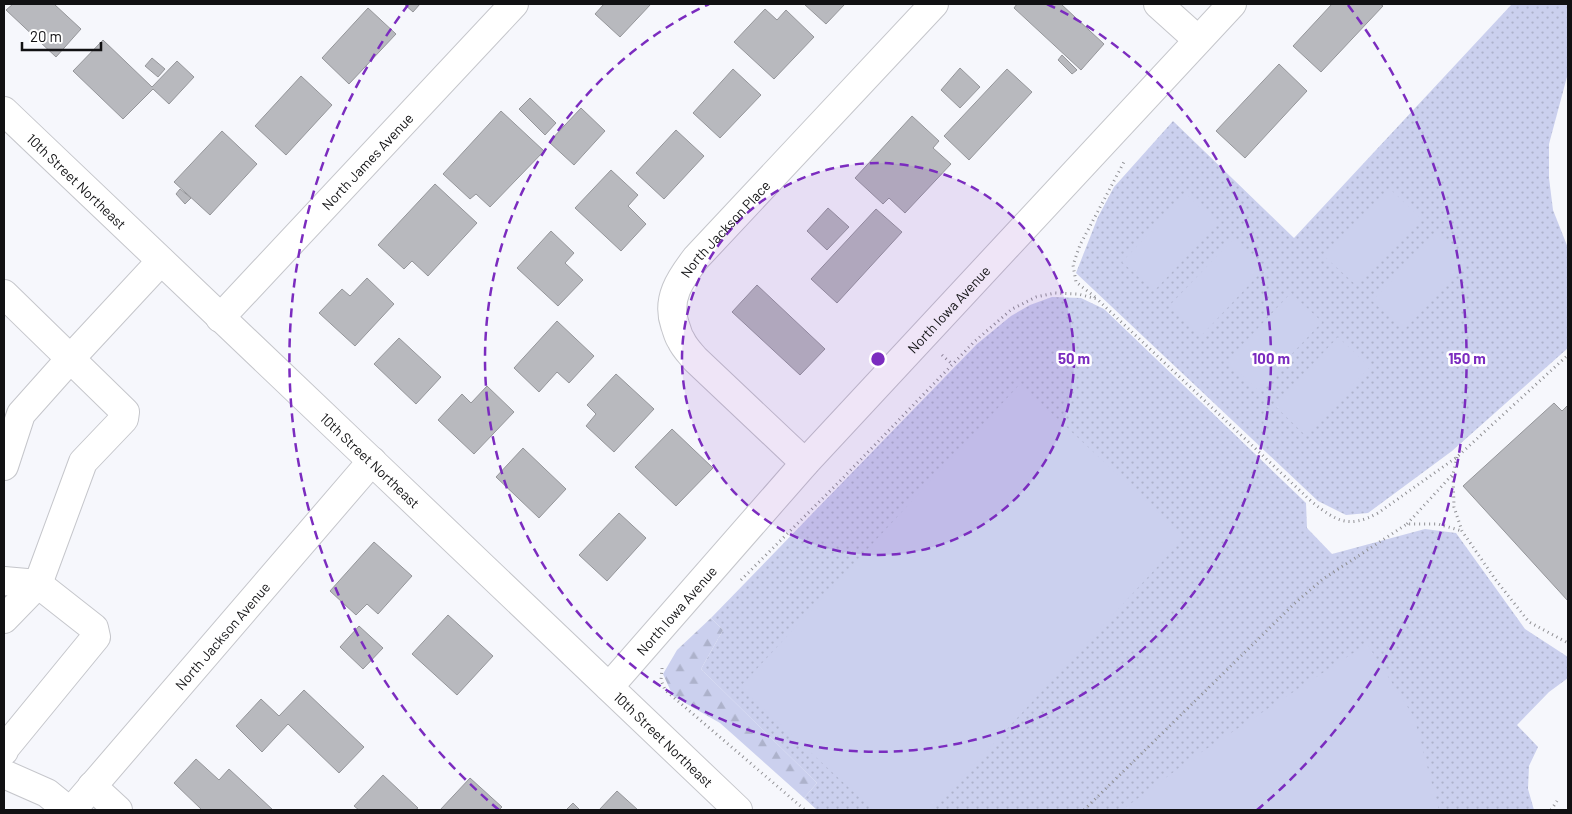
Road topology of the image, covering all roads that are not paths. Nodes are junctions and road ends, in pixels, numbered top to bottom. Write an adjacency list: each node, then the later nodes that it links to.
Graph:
1 (514, 4): 9 (street, North James Avenue)
2 (934, 4): 13 (street, North Jackson Place)
3 (1158, 4): 5 (street)
4 (1232, 4): 5 (street, North Iowa Avenue)
5 (1198, 40): 13 (street, North Iowa Avenue)
6 (4, 111): 7 (street, 10th Street Northeast)
7 (161, 261): 9 (street, 10th Street Northeast); 10 (street)
8 (4, 294): 10 (street)
9 (220, 318): 12 (street, 10th Street Northeast)
10 (70, 359): 11 (street); 16 (street)
11 (12, 406): 14 (street)
12 (372, 461): 18 (street, 10th Street Northeast); 21 (street, North Jackson Avenue)
13 (805, 463): 18 (street, North Iowa Avenue)
14 (4, 466)
15 (4, 580): 16 (street)
16 (38, 584): 17 (street); 19 (street)
17 (4, 619)
18 (609, 687): 24 (street, 10th Street Northeast)
19 (4, 751)
20 (4, 774): 22 (street)
21 (92, 786): 22 (street, North Jackson Avenue); 23 (street)
22 (70, 810)
23 (118, 810)
24 (738, 810)

